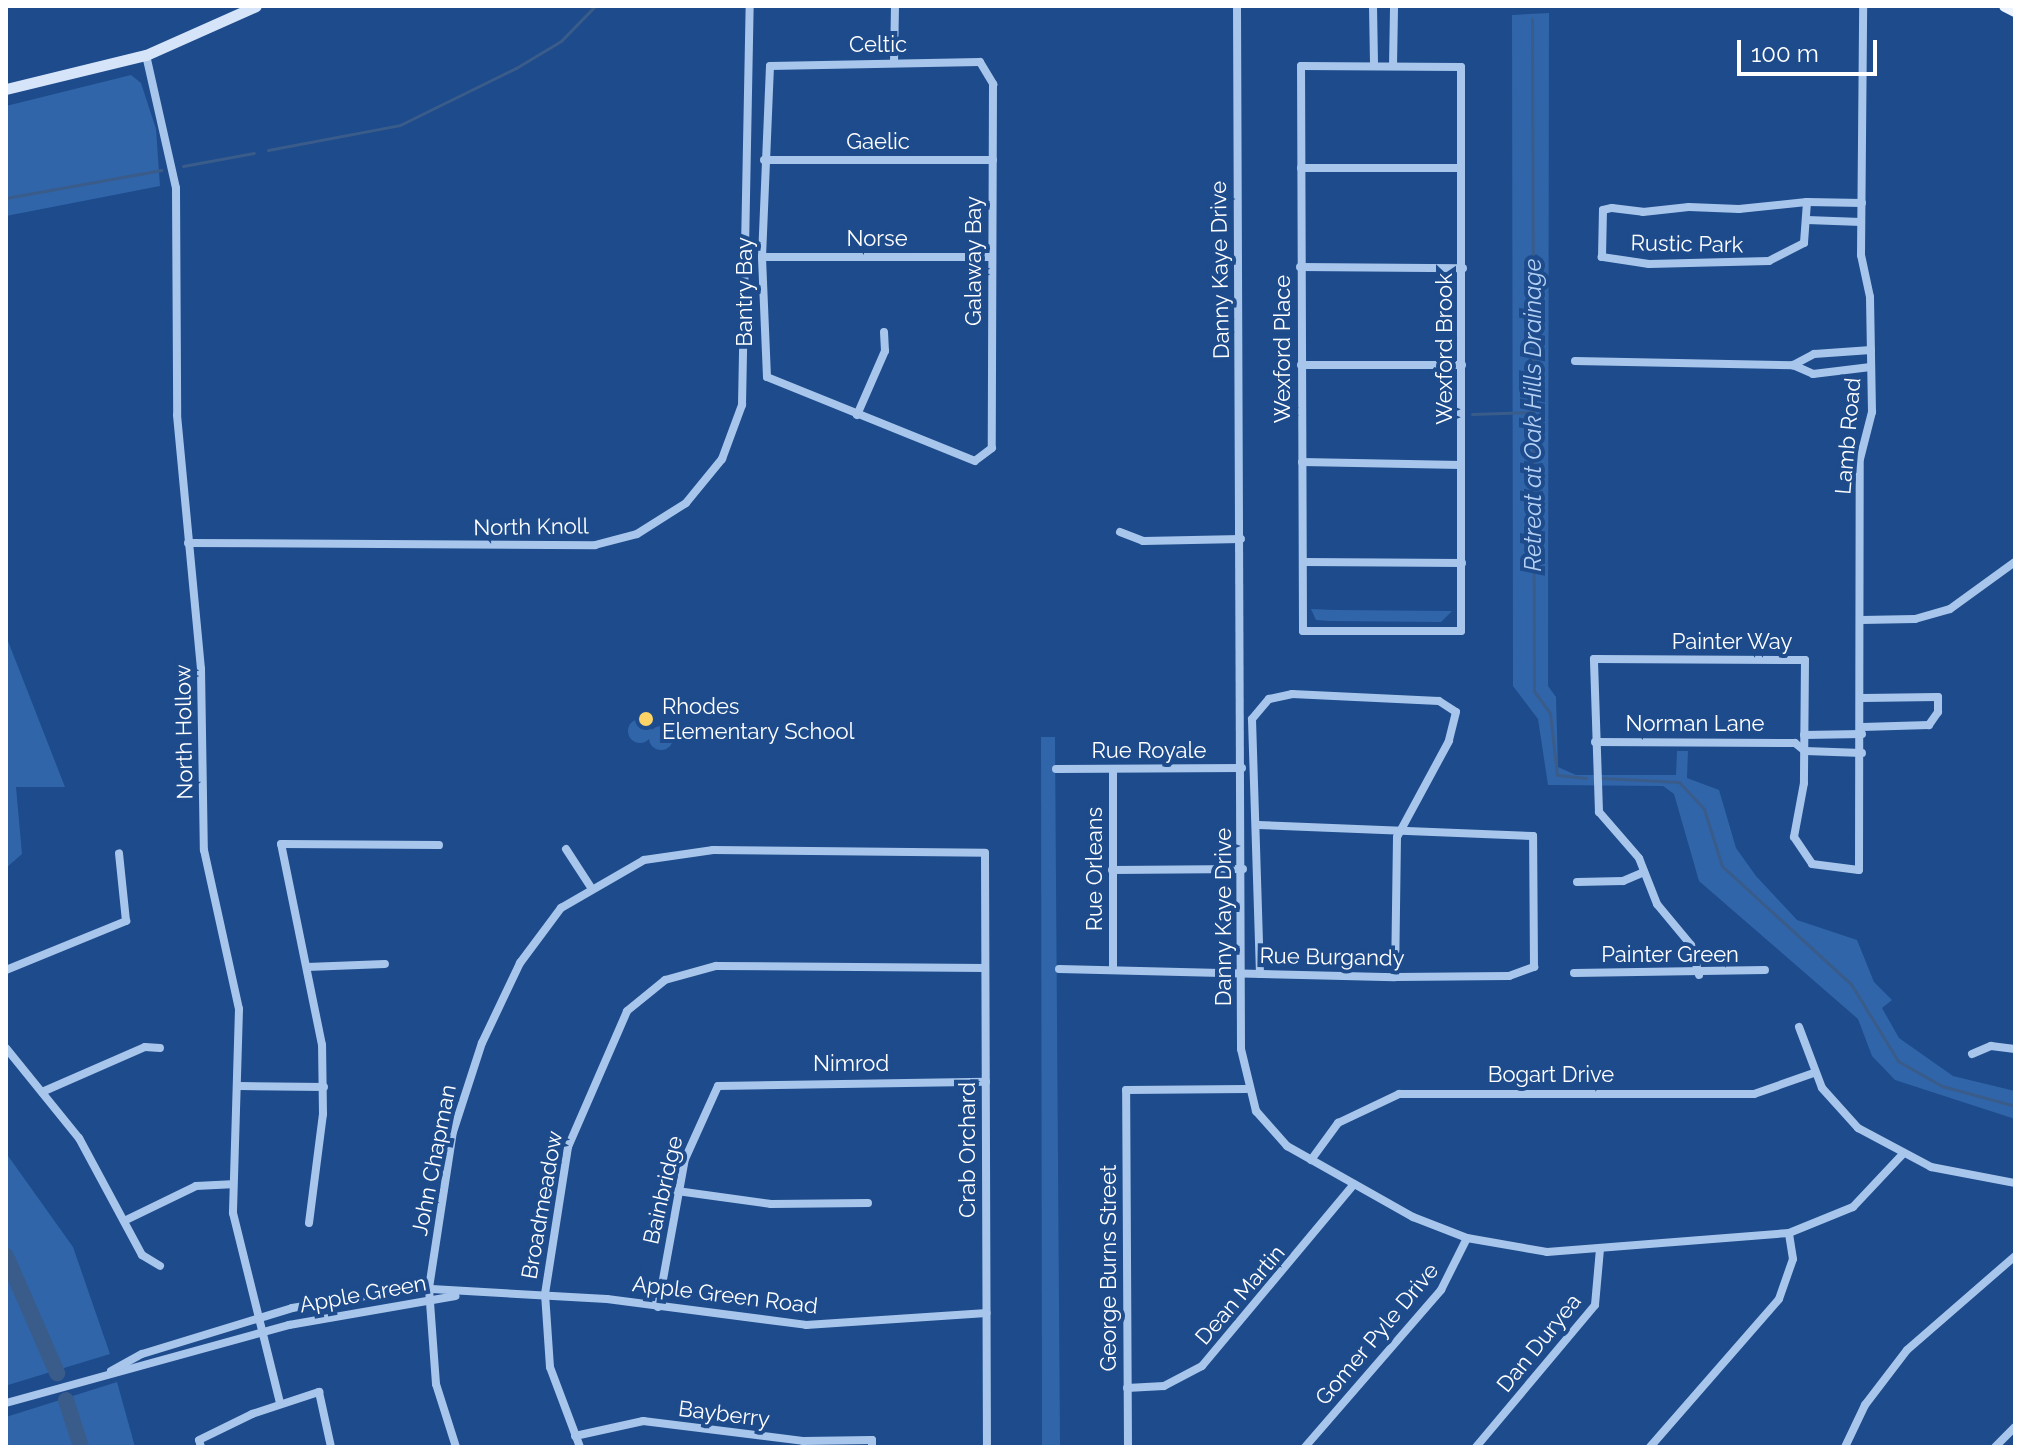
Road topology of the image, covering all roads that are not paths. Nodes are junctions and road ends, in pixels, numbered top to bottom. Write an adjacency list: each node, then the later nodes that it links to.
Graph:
1 (256, 6): 12 (main road)
2 (750, 6): 46 (street, North Knoll)
3 (895, 6): 13 (street)
4 (1237, 6): 45 (street, Danny Kaye Drive)
5 (1373, 6): 10 (street)
6 (1394, 6): 11 (street)
7 (1863, 6): 25 (street, Lamb Road)
8 (2005, 6): 9 (main road)
9 (2015, 11)
10 (1373, 40): 11 (street); 16 (street)
11 (1394, 40): 17 (street)
12 (146, 55): 18 (main road); 46 (street, North Hollow)
13 (894, 63): 14 (street, Celtic); 15 (street, Celtic)
14 (986, 65): 20 (street, Galaway Bay)
15 (770, 66): 19 (street, Bantry Bay)
16 (1374, 66): 17 (street); 21 (street, Wexford Place)
17 (1393, 66): 22 (street, Wexford Brook)
18 (6, 89)
19 (764, 160): 20 (street, Gaelic); 29 (street, Bantry Bay)
20 (993, 160): 30 (street, Galaway Bay)
21 (1301, 168): 22 (street); 31 (street, Wexford Place)
22 (1461, 168): 32 (street, Wexford Brook)
23 (1807, 202): 24 (street, Rustic Park); 26 (street, Rustic Park); 26 (street, Rustic Park)
24 (1837, 203): 25 (street, Rustic Park); 27 (street)
25 (1862, 203): 28 (street, Lamb Road)
26 (1807, 220): 27 (street)
27 (1837, 221): 28 (street)
28 (1861, 222): 34 (street, Lamb Road)
29 (762, 257): 30 (street, Norse); 40 (street, Bantry Bay)
30 (992, 257): 41 (street, Galaway Bay)
31 (1300, 267): 32 (street); 36 (street, Wexford Place)
32 (1463, 268): 37 (street, Wexford Brook)
33 (884, 332): 40 (street)
34 (1871, 350): 38 (street); 39 (street, Lamb Road)
35 (1575, 361): 38 (street)
36 (1301, 365): 37 (street); 42 (street, Wexford Place)
37 (1462, 365): 43 (street, Wexford Brook)
38 (1793, 365): 39 (street)
39 (1871, 367): 50 (street, Lamb Road)
40 (857, 415): 41 (street, Bantry Bay)
41 (986, 458)
42 (1302, 462): 43 (street); 47 (street, Wexford Place)
43 (1461, 465): 49 (street, Wexford Brook)
44 (1120, 532): 45 (street)
45 (1241, 539): 59 (street, Danny Kaye Drive)
46 (188, 543): 95 (street, North Hollow)
47 (1304, 562): 49 (street); 51 (street, Wexford Place)
48 (2015, 562): 50 (street)
49 (1462, 563): 51 (street, Wexford Brook)
50 (1861, 620): 52 (street, Lamb Road)
51 (1461, 631)
52 (1862, 698): 53 (street, Lamb Road); 53 (street)
53 (1862, 730): 54 (street); 58 (street, Lamb Road)
54 (1806, 733): 55 (street, Painter Way); 56 (street, Norman Lane); 57 (street, Painter Way)
55 (1595, 742): 56 (street, Norman Lane); 73 (street, Painter Way)
56 (1795, 743): 57 (street, Norman Lane)
57 (1805, 751): 58 (street); 72 (street, Painter Way)
58 (1862, 753): 72 (street, Lamb Road)
59 (1242, 768): 61 (street, Rue Royale); 62 (street, Danny Kaye Drive)
60 (1056, 769): 61 (street, Rue Royale)
61 (1113, 769): 71 (street, Rue Orleans)
62 (1243, 819): 63 (street); 65 (street, Danny Kaye Drive)
63 (1258, 825): 64 (street); 64 (street); 65 (street); 85 (street)
64 (1400, 831): 87 (street); 87 (street, Rue Burgandy)
65 (1243, 832): 70 (street, Danny Kaye Drive)
66 (439, 845): 77 (street)
67 (566, 849): 75 (street)
68 (119, 853): 81 (street)
69 (985, 853): 75 (street, John Chapman); 78 (street, Crab Orchard)
70 (1243, 869): 71 (street); 83 (street, Danny Kaye Drive)
71 (1112, 870): 80 (street, Rue Orleans)
72 (1859, 870)
73 (1644, 872): 74 (street); 86 (street, Painter Way)
74 (1577, 882)
75 (590, 886): 114 (street, John Chapman)
76 (385, 964): 77 (street)
77 (307, 967): 97 (street)
78 (985, 968): 94 (street, Crab Orchard); 115 (street, Broadmeadow)
79 (1059, 969): 80 (street, Rue Burgandy)
80 (1113, 969): 83 (street, Rue Burgandy)
81 (6, 970)
82 (1765, 970): 86 (street, Painter Green)
83 (1242, 972): 85 (street, Rue Burgandy); 98 (street, Danny Kaye Drive)
84 (1574, 973): 86 (street, Painter Green)
85 (1260, 974): 87 (street, Rue Burgandy)
86 (1699, 975)
87 (1395, 977)
88 (1799, 1027): 93 (street)
89 (6, 1048): 99 (street)
90 (160, 1048): 99 (street)
91 (2015, 1049): 92 (street)
92 (1972, 1054)
93 (1814, 1073): 100 (street); 101 (street, Bogart Drive)
94 (986, 1082): 96 (street, Nimrod); 119 (street, Crab Orchard)
95 (239, 1086): 97 (street); 103 (street, North Hollow)
96 (718, 1086): 105 (street, Bainbridge)
97 (324, 1087): 108 (street)
98 (1246, 1089): 101 (street, Danny Kaye Drive); 123 (street, George Burns Street)
99 (42, 1092): 107 (street)
100 (1902, 1155): 102 (street); 109 (street, Danny Kaye Drive)
101 (1311, 1160): 104 (street, Danny Kaye Drive)
102 (2015, 1183)
103 (231, 1184): 107 (street); 120 (street, North Hollow)
104 (1354, 1184): 110 (street, Danny Kaye Drive); 123 (street, Dean Martin)
105 (677, 1191): 106 (street); 118 (street, Bainbridge)
106 (868, 1203)
107 (124, 1221): 113 (street)
108 (309, 1223)
109 (1789, 1233): 111 (street, Danny Kaye Drive); 137 (street)
110 (1467, 1238): 111 (street, Danny Kaye Drive); 135 (street, Gomer Pyle Drive)
111 (1600, 1249): 136 (street, Dan Duryea)
112 (2015, 1256): 138 (street)
113 (160, 1266)
114 (429, 1288): 116 (street, Apple Green); 117 (street, John Chapman); 120 (street, Apple Green)
115 (545, 1294): 116 (street, Apple Green Road); 118 (street, Apple Green Road); 127 (street, Broadmeadow)
116 (458, 1295): 117 (street, Apple Green)
117 (430, 1302): 121 (street, Apple Green); 131 (street, John Chapman)
118 (658, 1307): 119 (street, Apple Green Road)
119 (987, 1313): 133 (street, Crab Orchard)
120 (256, 1318): 121 (street, North Hollow); 122 (street, Apple Green)
121 (260, 1334): 122 (street, Apple Green); 125 (street, North Hollow)
122 (111, 1371): 124 (street, Apple Green)
123 (1127, 1388): 134 (street, George Burns Street)
124 (8, 1401)
125 (280, 1403): 128 (street); 130 (street)
126 (2015, 1427): 139 (street)
127 (575, 1436): 129 (street, Bayberry); 132 (street, Broadmeadow)
128 (200, 1443)
129 (872, 1444)
130 (331, 1447)
131 (456, 1447)
132 (580, 1447)
133 (987, 1447)
134 (1128, 1447)
135 (1305, 1447)
136 (1476, 1447)
137 (1650, 1447)
138 (1845, 1447)
139 (1995, 1447)

